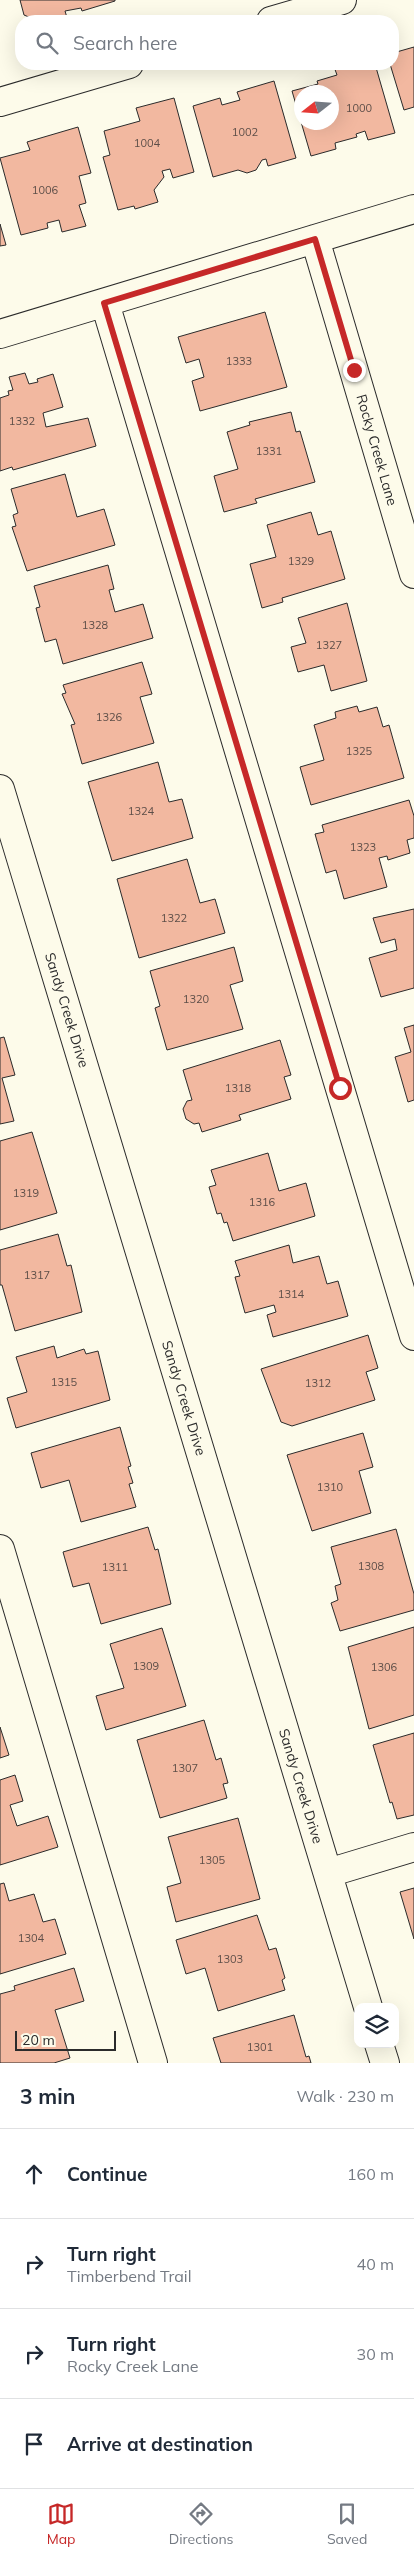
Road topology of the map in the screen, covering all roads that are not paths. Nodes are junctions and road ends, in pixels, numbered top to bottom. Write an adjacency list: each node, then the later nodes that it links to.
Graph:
1 (342, 0): 2 (street)
2 (291, 15)
3 (109, 70): 4 (street)
4 (0, 102)
5 (414, 209): 6 (street)
6 (315, 239): 7 (street); 9 (street, Rocky Creek Lane)
7 (104, 303): 8 (street); 11 (street)
8 (0, 334)
9 (414, 574)
10 (0, 789): 14 (street, Sandy Creek Drive)
11 (414, 1336)
12 (0, 1548): 17 (street)
13 (414, 1847): 14 (street)
14 (328, 1873): 15 (street, Sandy Creek Drive)
15 (367, 2003)
16 (380, 2048): 18 (street)
17 (153, 2063)
18 (385, 2063)

